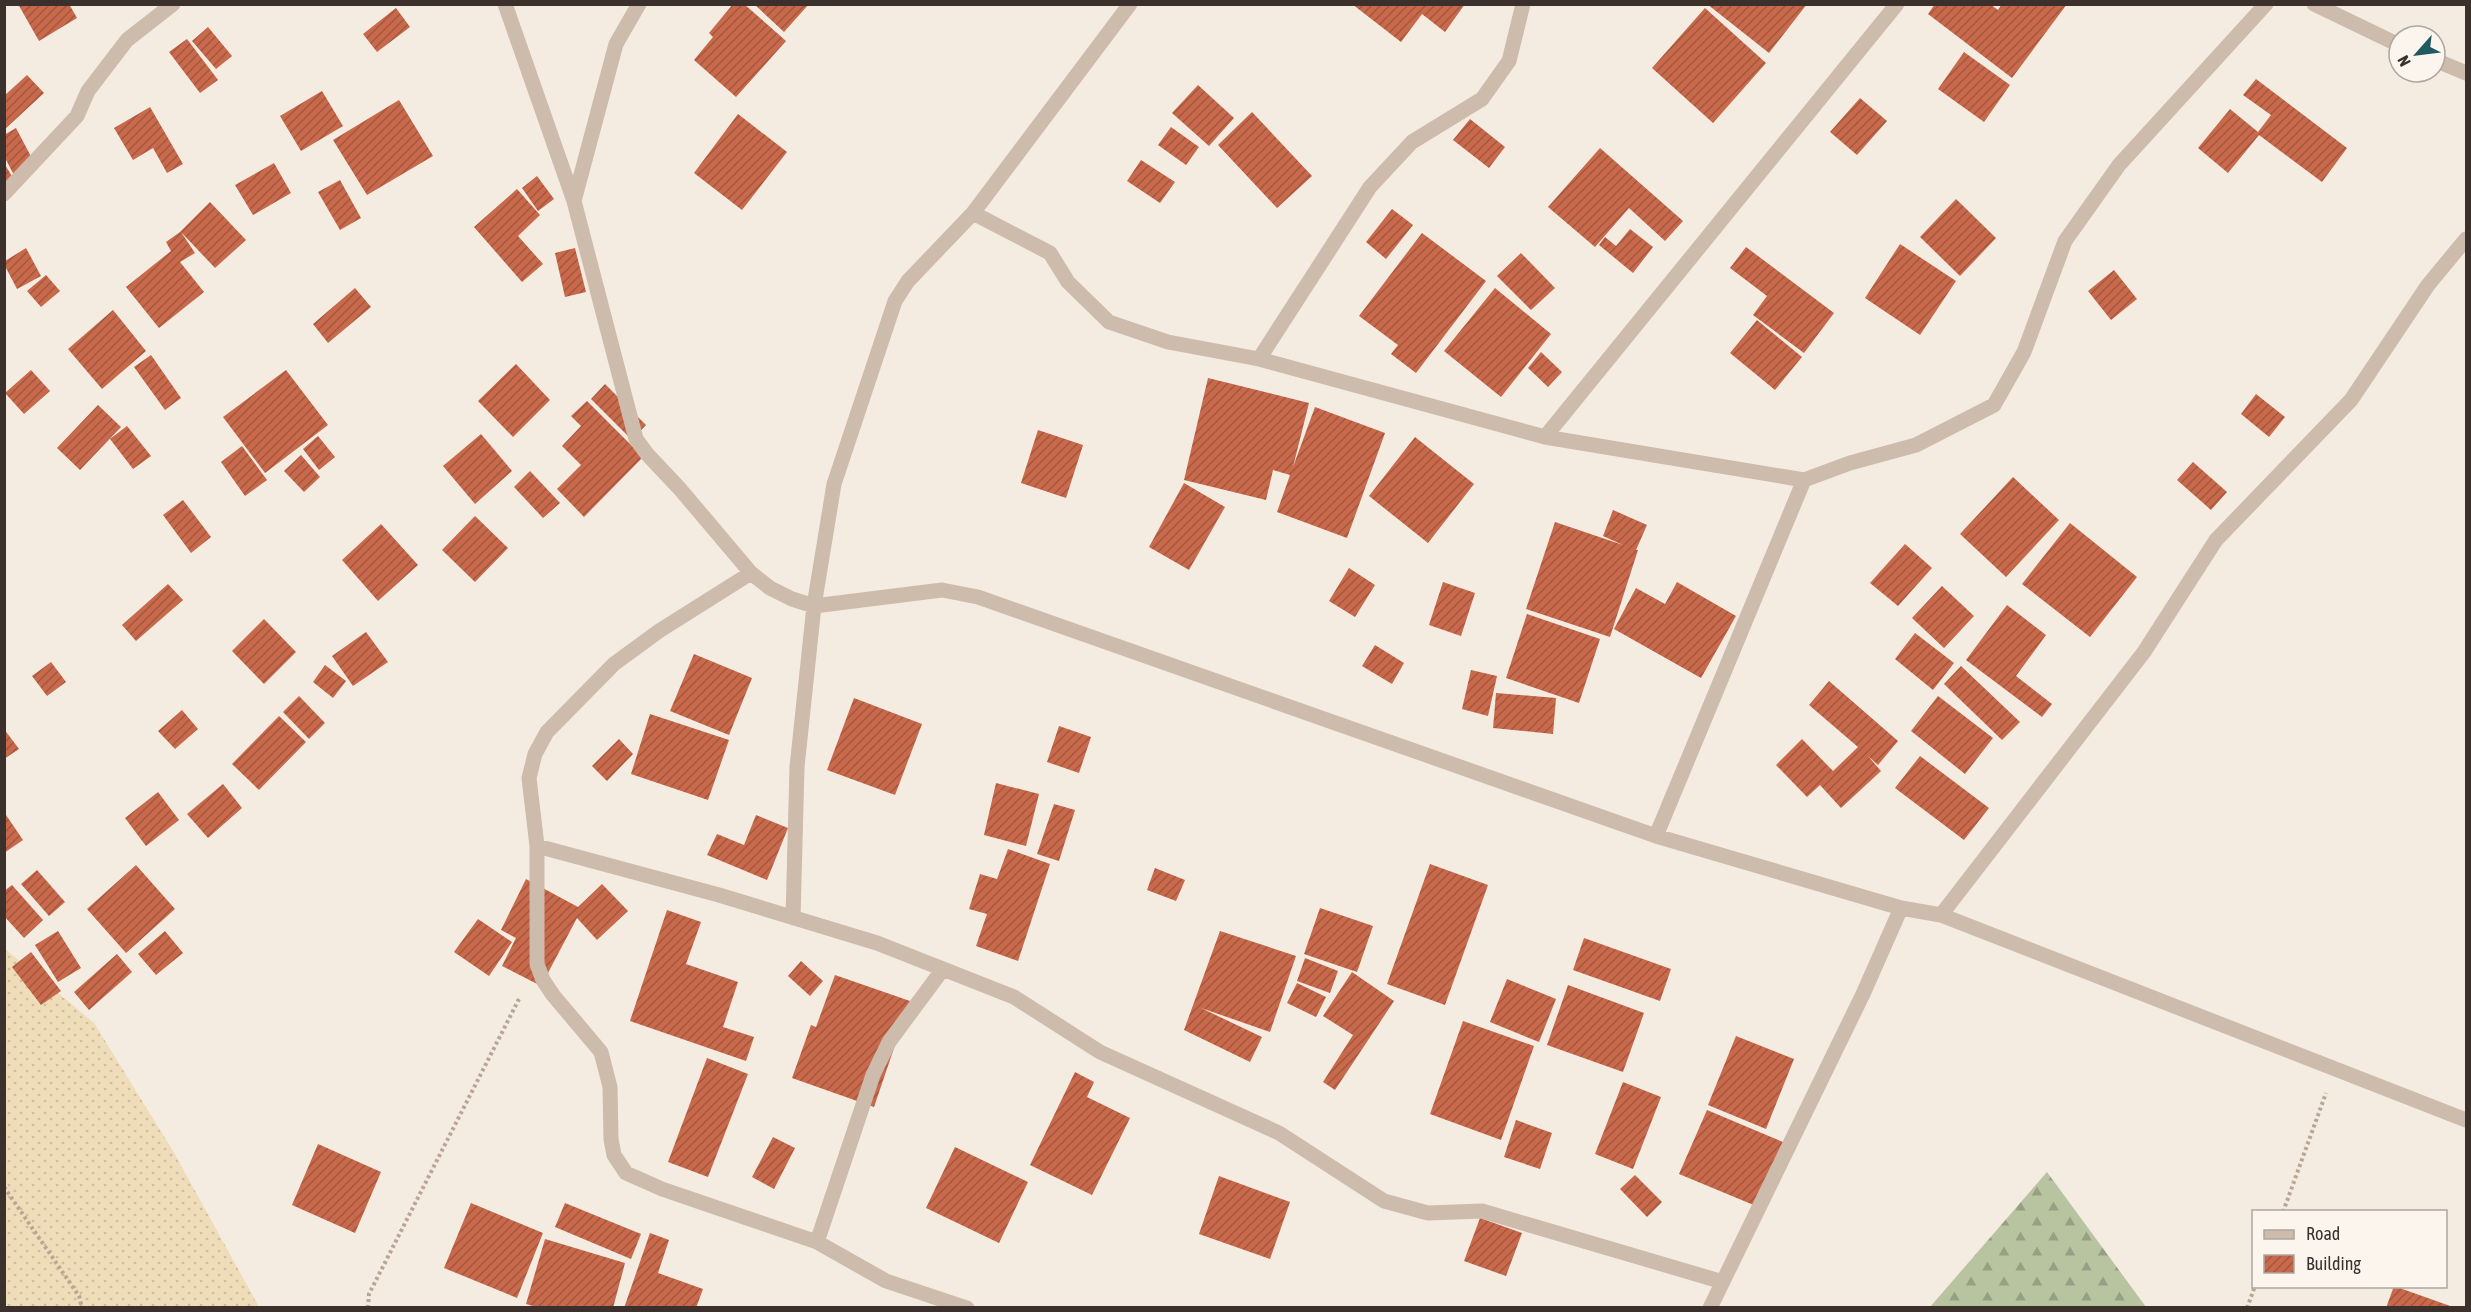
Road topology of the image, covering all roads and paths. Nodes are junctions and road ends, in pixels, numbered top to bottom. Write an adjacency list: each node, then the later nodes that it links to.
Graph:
1 (173, 4): 12 (street)
2 (505, 4): 13 (street)
3 (639, 4): 13 (street)
4 (1130, 4): 14 (street)
5 (1523, 4): 16 (street)
6 (1897, 4): 17 (street)
7 (2266, 4): 18 (street)
8 (2314, 4): 9 (street)
9 (2387, 39)
10 (2447, 65): 11 (street)
11 (2466, 73)
12 (4, 194)
13 (574, 201): 19 (street)
14 (973, 213): 16 (street); 20 (street)
15 (2466, 239): 24 (street)
16 (1259, 359): 17 (street)
17 (1545, 437): 18 (street)
18 (1804, 480): 21 (street)
19 (751, 573): 20 (street); 22 (street)
20 (814, 606): 21 (street); 25 (street)
21 (1656, 836): 23 (street)
22 (537, 846): 25 (street); 26 (street)
23 (1901, 908): 24 (street); 33 (street)
24 (1941, 915): 28 (street)
25 (793, 918): 27 (street)
26 (537, 964): 32 (street); 36 (path)
27 (943, 969): 32 (street); 33 (street)
28 (2336, 1067): 29 (street); 31 (path)
29 (2466, 1120)
30 (4, 1187): 35 (path)
31 (2284, 1210)
32 (817, 1242): 37 (street)
33 (1723, 1282): 38 (street)
34 (2255, 1288): 39 (path)
35 (82, 1308)
36 (368, 1308)
37 (967, 1308)
38 (1710, 1308)
39 (2247, 1308)

